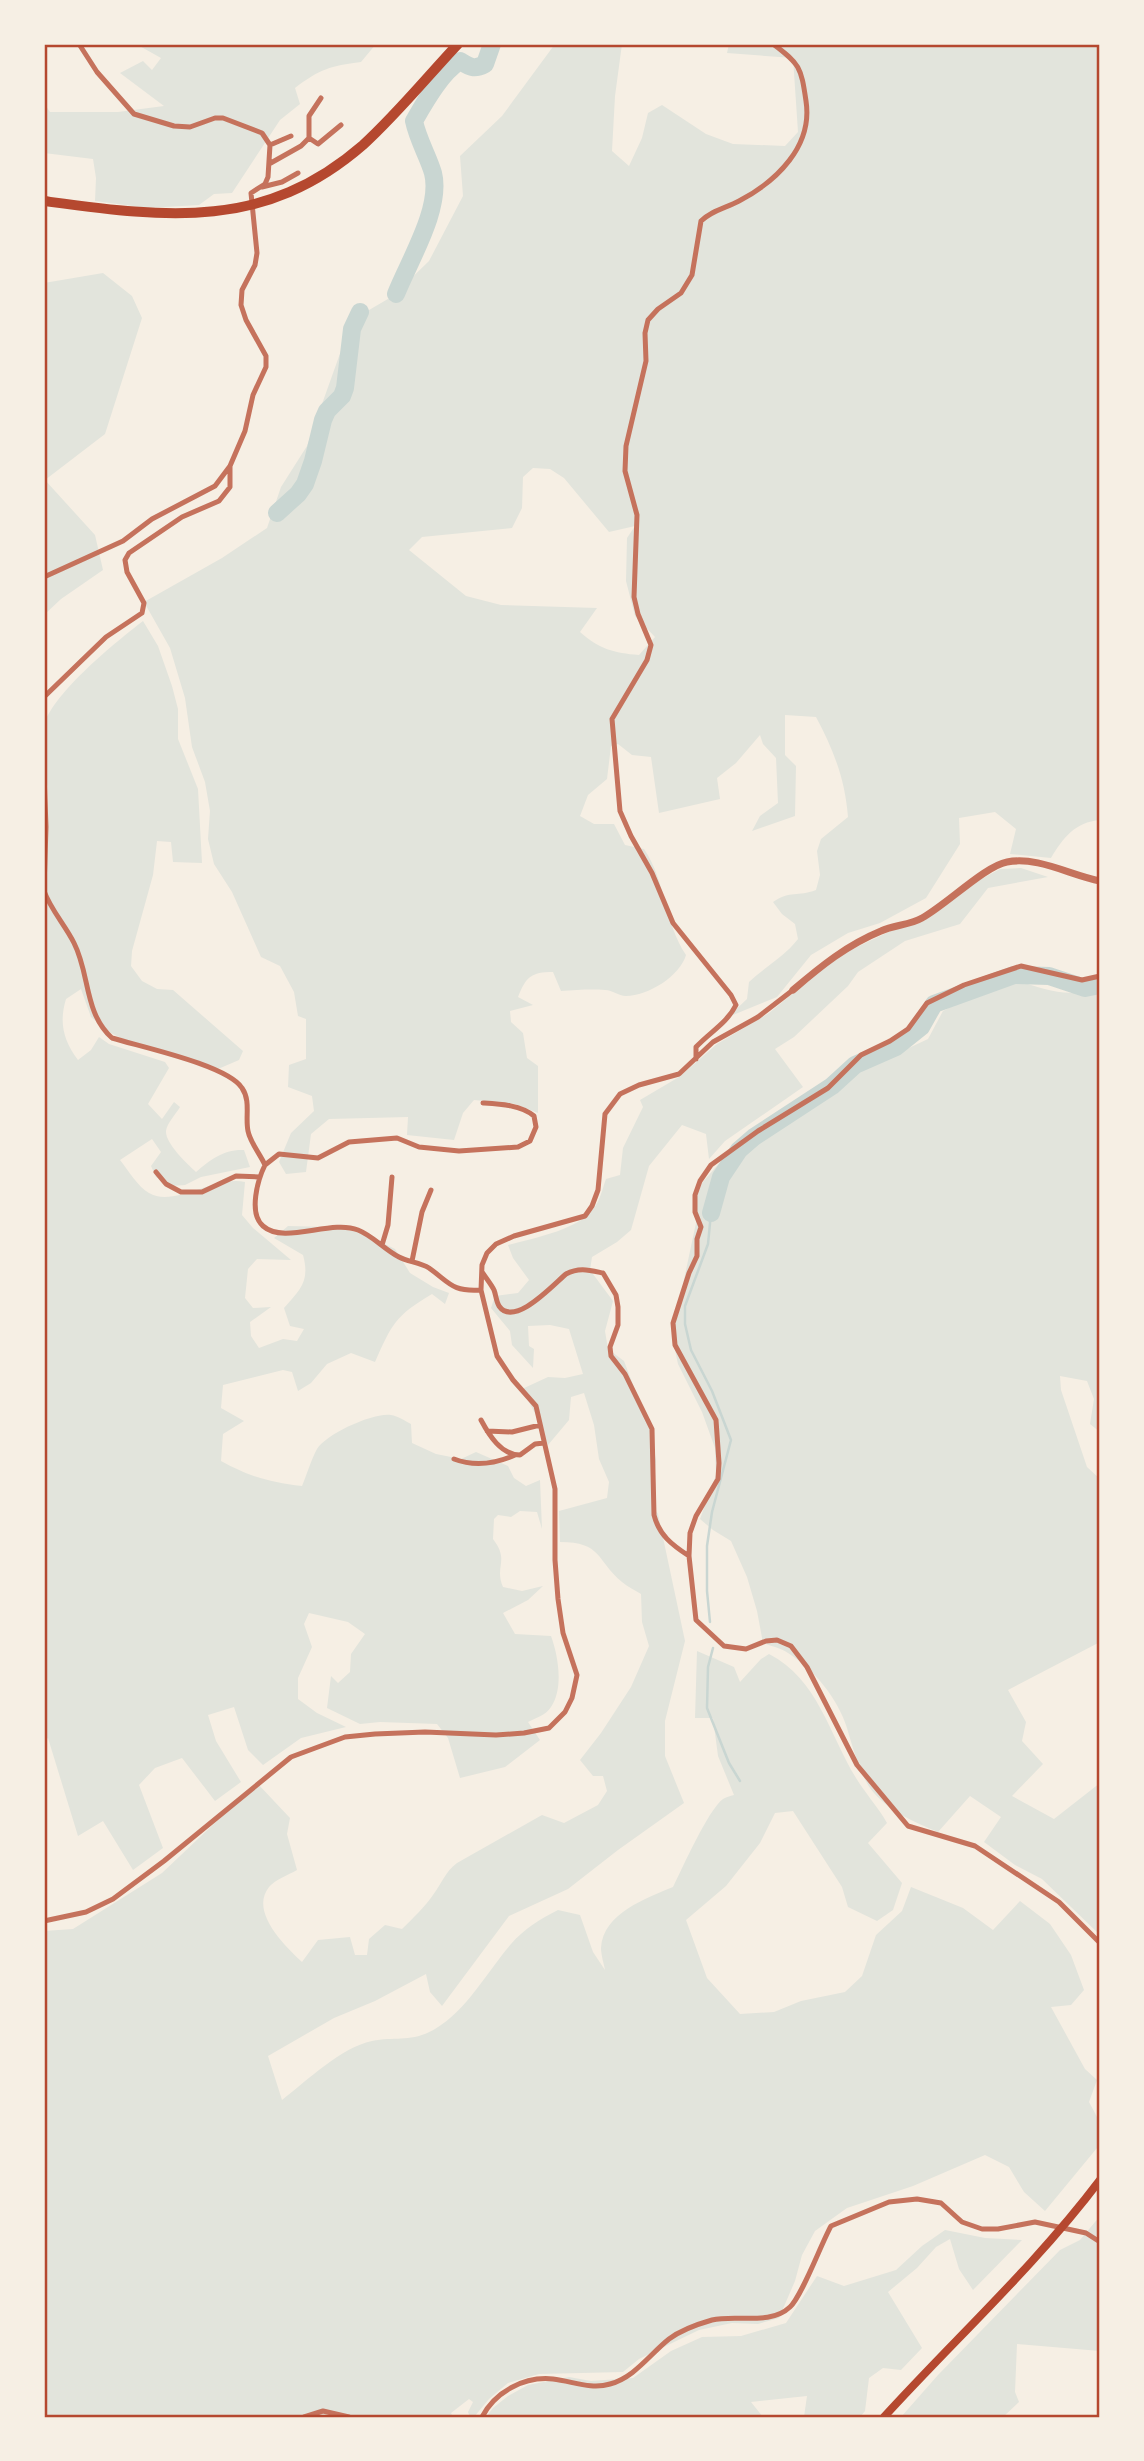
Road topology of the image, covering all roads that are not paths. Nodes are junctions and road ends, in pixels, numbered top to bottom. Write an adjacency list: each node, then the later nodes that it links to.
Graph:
1 (79, 44): 8 (street)
2 (458, 44): 13 (highway)
3 (773, 44): 22 (street)
4 (321, 98): 7 (street)
5 (341, 125): 7 (street)
6 (291, 136): 8 (street)
7 (309, 138): 9 (street)
8 (270, 145): 9 (street)
9 (269, 164): 11 (street)
10 (298, 173): 11 (street)
11 (262, 187): 13 (street)
12 (44, 201): 13 (highway)
13 (251, 205): 14 (street)
14 (230, 466): 15 (street); 16 (street)
15 (44, 577)
16 (44, 697)
17 (44, 773): 19 (street)
18 (1100, 881): 21 (street)
19 (44, 889): 24 (street)
20 (1100, 976): 39 (street)
21 (793, 990): 22 (street)
22 (696, 1059): 31 (street)
23 (483, 1103): 24 (street)
24 (265, 1164): 26 (street)
25 (156, 1172): 26 (street)
26 (259, 1177): 29 (street)
27 (392, 1177): 29 (street)
28 (431, 1190): 30 (street)
29 (382, 1245): 30 (street)
30 (412, 1261): 32 (street)
31 (482, 1271): 32 (street); 39 (street)
32 (481, 1290): 34 (street)
33 (481, 1420): 35 (street)
34 (540, 1425): 35 (street); 36 (street)
35 (487, 1431): 37 (street)
36 (544, 1443): 37 (street); 40 (street)
37 (515, 1455): 38 (street)
38 (454, 1459)
39 (689, 1556): 41 (street)
40 (44, 1921)
41 (1100, 1943)
42 (1100, 2180): 43 (main road)
43 (1061, 2228): 44 (street); 47 (street); 48 (main road)
44 (1100, 2242)
45 (304, 2417): 46 (street)
46 (349, 2417)
47 (482, 2417)
48 (884, 2417)

